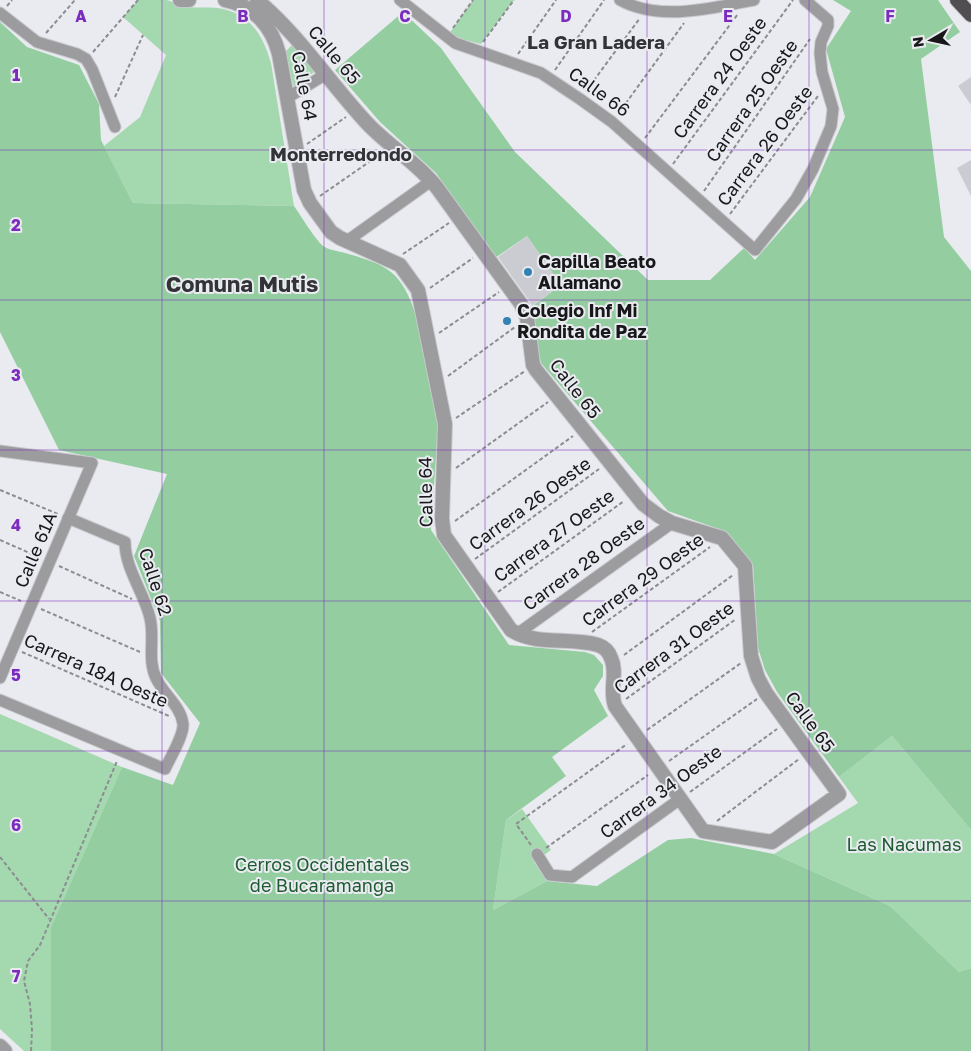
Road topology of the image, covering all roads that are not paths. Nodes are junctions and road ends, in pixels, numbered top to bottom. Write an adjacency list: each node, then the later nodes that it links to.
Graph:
1 (180, 0): 2 (street)
2 (189, 0)
3 (225, 0): 15 (street)
4 (257, 0): 14 (street, Calle 65)
5 (400, 0): 7 (street, Calle 66)
6 (620, 0): 10 (street)
7 (805, 0)
8 (957, 0): 13 (highway)
9 (966, 0): 11 (highway)
10 (750, 1)
11 (971, 9)
12 (0, 13): 18 (street)
13 (971, 15)
14 (291, 32): 15 (street); 16 (street, Calle 65)
15 (277, 46): 17 (street, Calle 64)
16 (326, 74): 17 (street); 19 (street, Calle 65)
17 (287, 98): 20 (street, Calle 64)
18 (115, 127)
19 (431, 181): 20 (street); 23 (street, Calle 65)
20 (347, 241): 24 (street, Calle 64)
21 (0, 452): 22 (street, Calle 61A)
22 (68, 518): 25 (street, Calle 61A); 26 (street, Calle 62)
23 (672, 523): 24 (street, Carrera 28 Oeste); 27 (street, Calle 65)
24 (517, 634): 27 (street)
25 (0, 678)
26 (0, 700)
27 (680, 799): 28 (street, Carrera 34 Oeste)
28 (536, 854)
29 (0, 1046): 30 (street)
30 (5, 1051)

